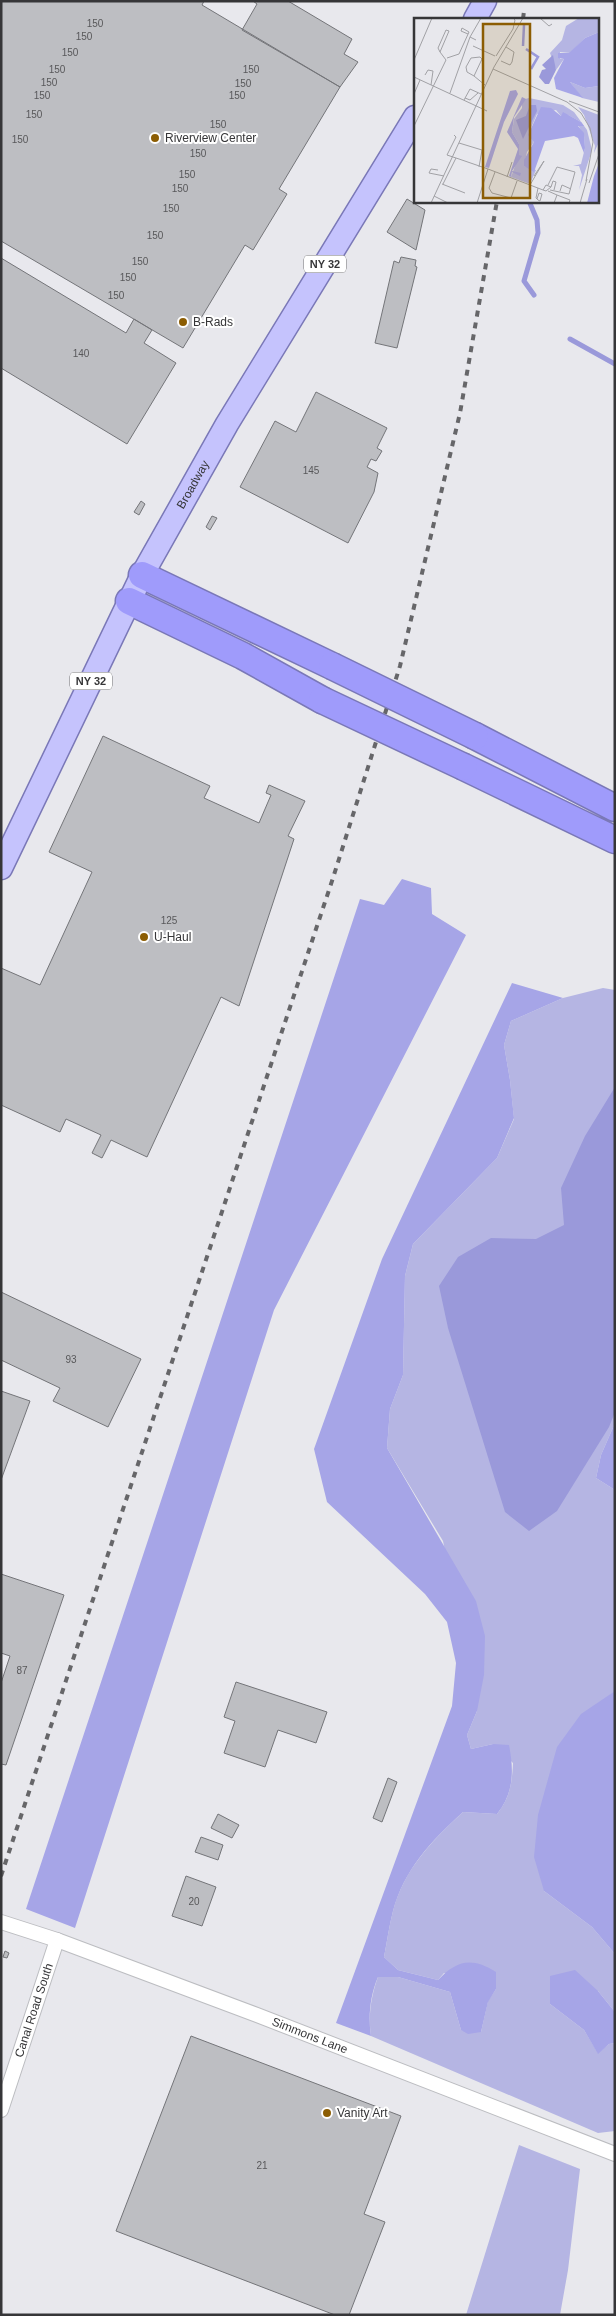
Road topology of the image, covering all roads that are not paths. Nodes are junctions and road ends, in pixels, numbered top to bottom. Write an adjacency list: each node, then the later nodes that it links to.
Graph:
1 (485, 1): 2 (main road)
2 (475, 18)
3 (414, 119): 4 (main road, Broadway / NY 32)
4 (142, 574): 5 (main road, Broadway / NY 32); 6 (highway, bridge)
5 (129, 601): 7 (highway, bridge); 8 (main road, Broadway / NY 32)
6 (615, 808)
7 (615, 840)
8 (1, 868)
9 (1, 1922): 10 (street, Simmons Lane)
10 (57, 1940): 11 (street, Canal Road South); 12 (street, Simmons Lane)
11 (1, 2110)
12 (615, 2154)

